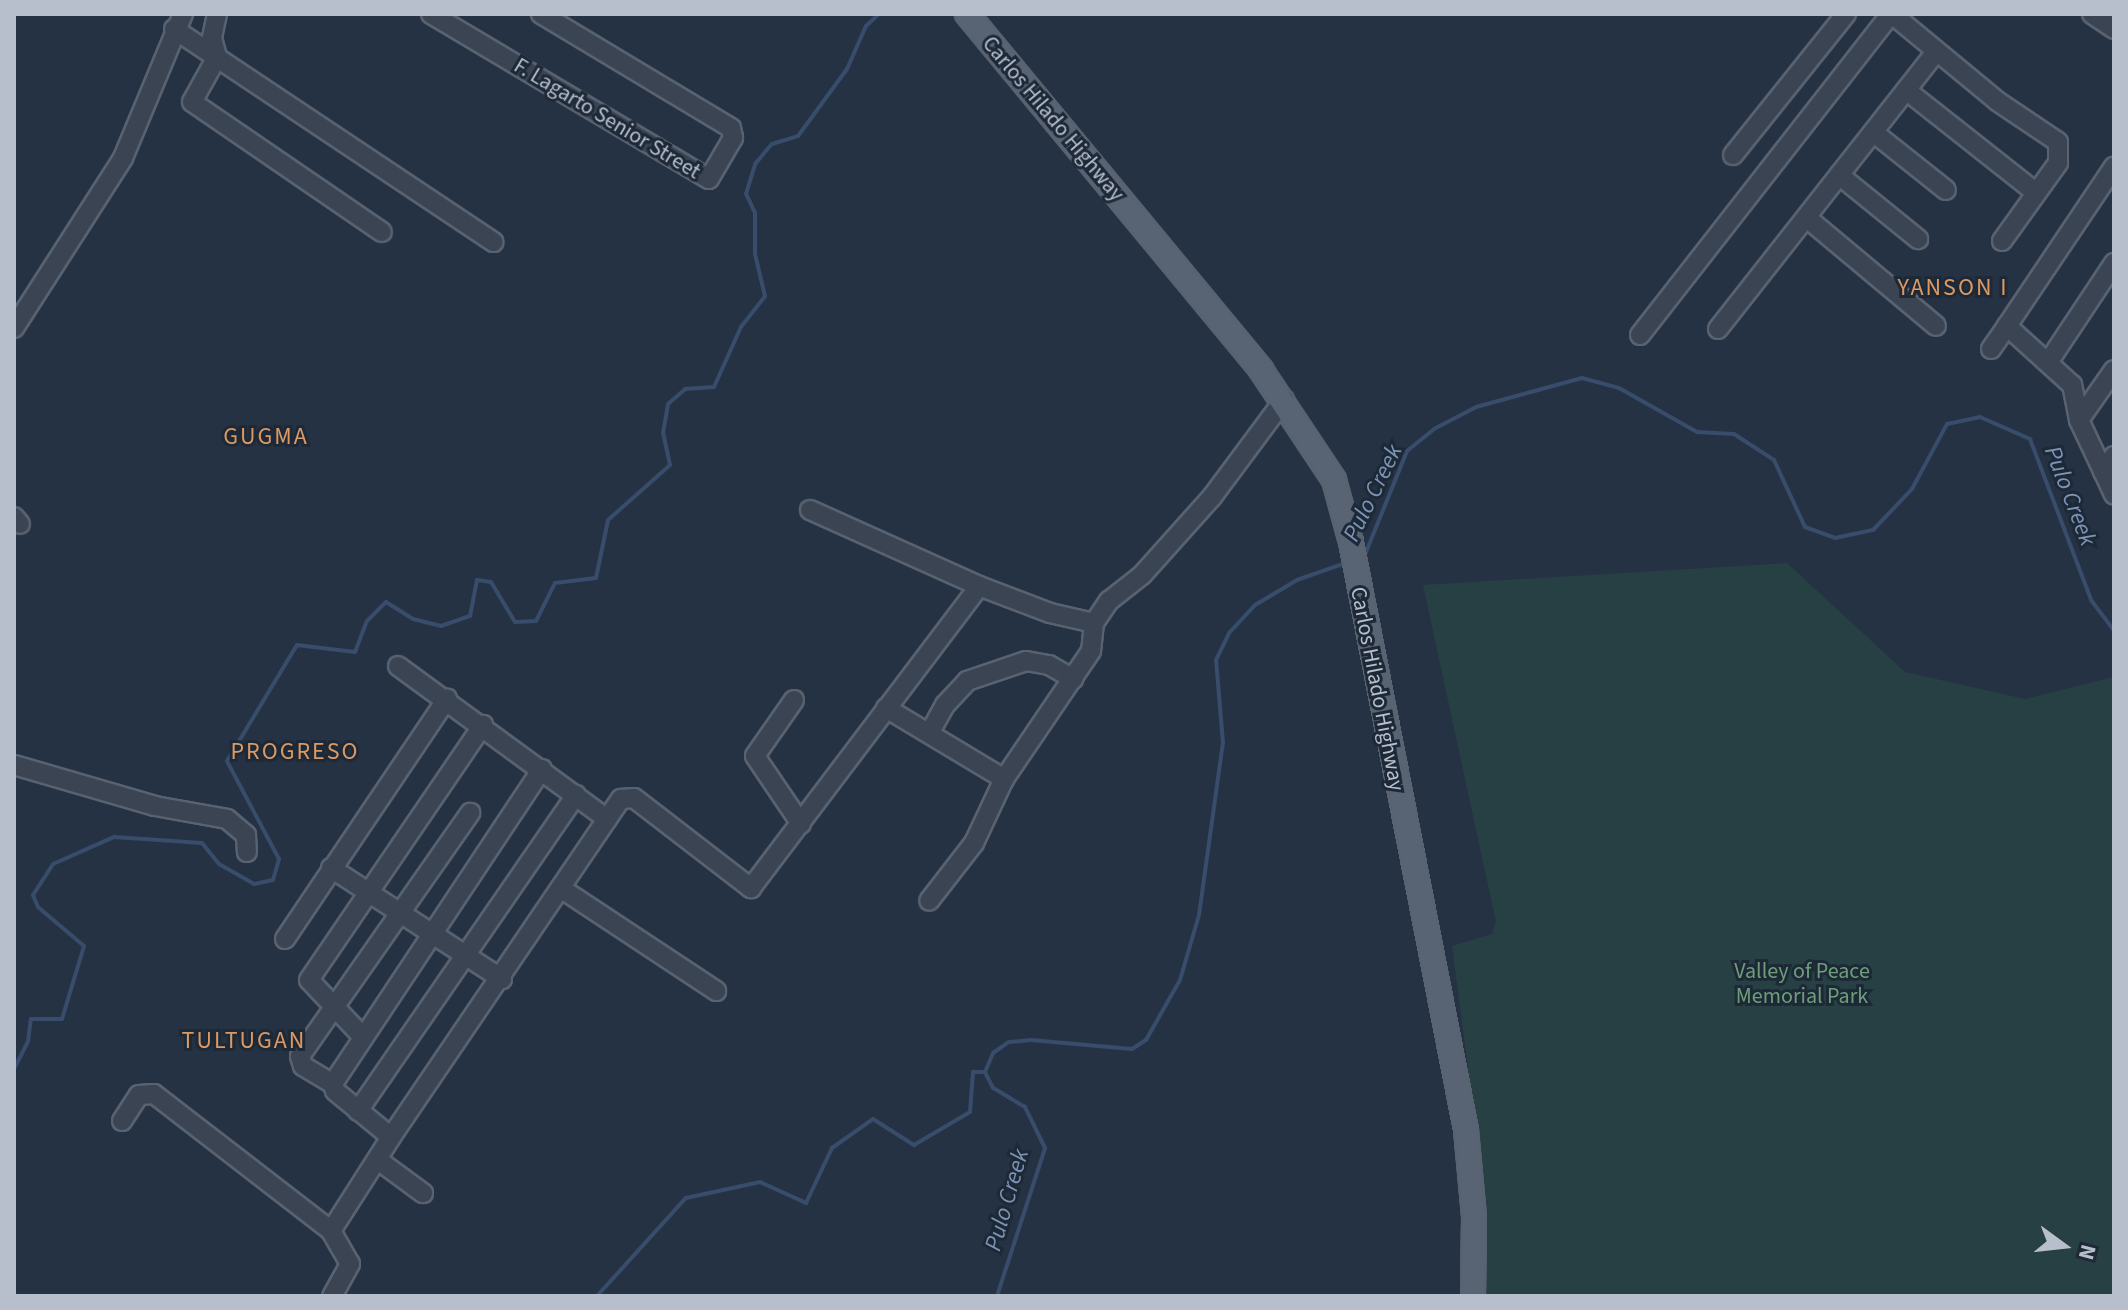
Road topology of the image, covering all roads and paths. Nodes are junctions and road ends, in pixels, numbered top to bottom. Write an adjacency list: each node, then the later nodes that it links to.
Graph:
1 (217, 14): 11 (street)
2 (431, 14): 3 (street, F. Lagarto Senior Street)
3 (541, 14)
4 (967, 14): 33 (main road, Carlos Hilado Highway)
5 (1846, 14): 14 (street)
6 (1892, 14): 10 (street); 29 (street)
7 (2092, 14): 9 (street)
8 (179, 22): 11 (street); 27 (street)
9 (2114, 29)
10 (1936, 52): 12 (street); 18 (street)
11 (217, 57): 20 (street); 23 (street)
12 (1906, 90): 13 (street); 18 (street)
13 (1873, 132): 16 (street); 17 (street)
14 (1733, 155)
15 (2114, 167): 26 (street)
16 (1839, 175): 19 (street); 21 (street)
17 (1946, 190)
18 (2035, 192): 22 (street)
19 (1807, 218): 25 (street); 28 (street)
20 (382, 232)
21 (1918, 239)
22 (2002, 241)
23 (493, 242)
24 (2114, 263): 31 (street)
25 (1936, 326)
26 (2007, 326): 30 (street); 31 (street)
27 (14, 328)
28 (1718, 329)
29 (1640, 335)
30 (1991, 349)
31 (2049, 361): 34 (street)
32 (2114, 370): 34 (street)
33 (1284, 400): 39 (street); 75 (main road, Carlos Hilado Highway)
34 (2079, 420): 35 (street)
35 (2109, 463): 36 (street)
36 (2114, 495)
37 (810, 510): 38 (street)
38 (979, 586): 39 (street); 44 (street)
39 (1094, 623): 41 (street)
40 (398, 666): 42 (street)
41 (1073, 679): 46 (street); 49 (street)
42 (447, 699): 45 (street); 55 (street)
43 (794, 700): 53 (street)
44 (886, 708): 46 (street); 53 (street)
45 (483, 725): 48 (street); 57 (street)
46 (930, 732): 49 (street)
47 (14, 765): 54 (street)
48 (542, 769): 50 (street); 60 (street)
49 (1004, 779): 58 (street)
50 (576, 795): 52 (street); 62 (street)
51 (470, 813): 59 (street)
52 (607, 819): 53 (street); 56 (street)
53 (801, 824)
54 (247, 852)
55 (331, 868): 57 (street); 61 (street)
56 (562, 889): 63 (street); 64 (street)
57 (366, 891): 59 (street); 65 (street)
58 (929, 901)
59 (401, 913): 60 (street); 65 (street)
60 (436, 935): 62 (street); 66 (street)
61 (285, 939)
62 (465, 955): 63 (street); 68 (street)
63 (502, 979): 70 (street)
64 (716, 991)
65 (332, 1007): 66 (street); 67 (street)
66 (362, 1036): 67 (street)
67 (333, 1084): 68 (street)
68 (358, 1111): 70 (street)
69 (122, 1121): 73 (street)
70 (391, 1137): 71 (street)
71 (378, 1160): 72 (street); 73 (street)
72 (423, 1193)
73 (331, 1231): 74 (street)
74 (332, 1296)
75 (1473, 1296)

